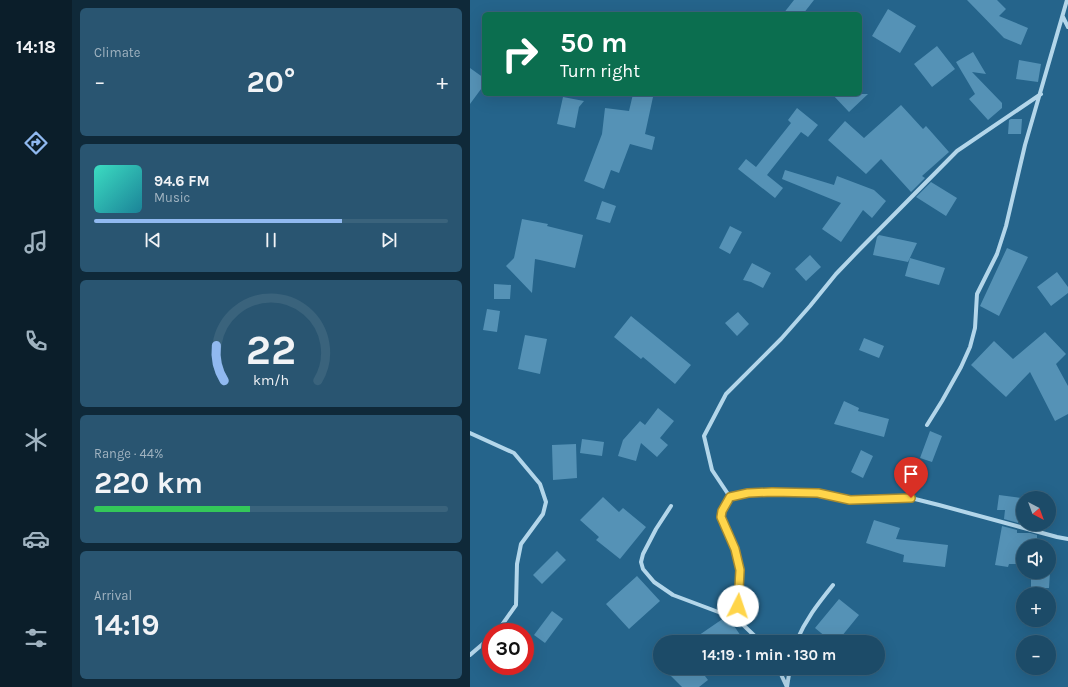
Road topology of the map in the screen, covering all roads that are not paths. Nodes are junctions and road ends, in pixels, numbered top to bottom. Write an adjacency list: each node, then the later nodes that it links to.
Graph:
1 (1067, 0): 2 (street)
2 (1063, 16): 3 (street); 4 (street)
3 (1068, 27)
4 (1041, 94): 5 (street); 7 (street)
5 (927, 425)
6 (470, 433): 12 (street)
7 (730, 497): 9 (street); 11 (street)
8 (671, 506): 11 (street)
9 (1068, 538)
10 (833, 586): 14 (street)
11 (737, 619): 13 (street)
12 (503, 623)
13 (754, 635)
14 (799, 635)
15 (482, 645): 16 (street)
16 (470, 655)
17 (781, 675): 19 (street)
18 (789, 675): 19 (street)
19 (787, 687)

